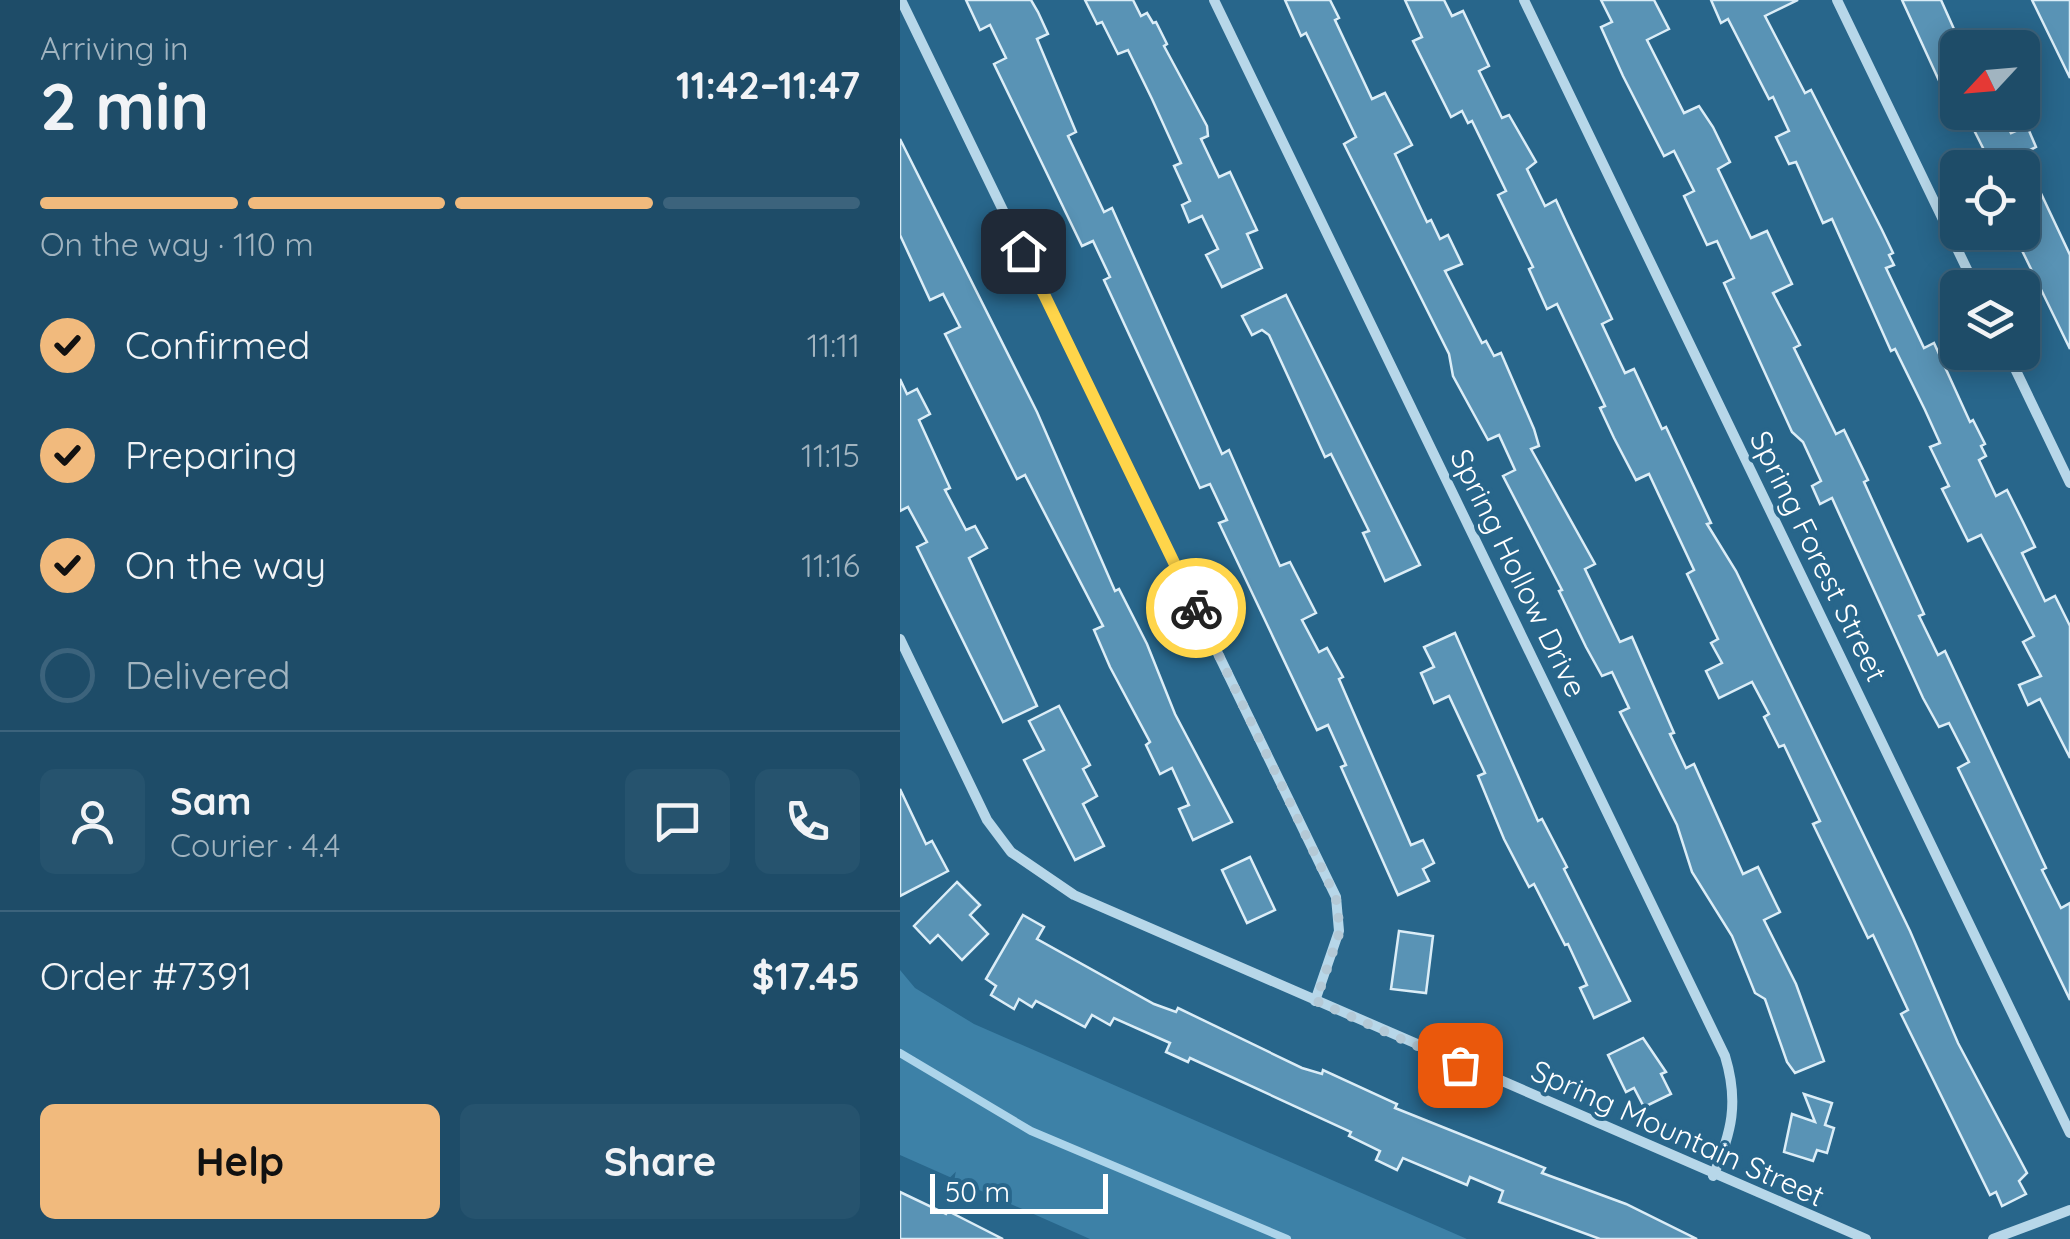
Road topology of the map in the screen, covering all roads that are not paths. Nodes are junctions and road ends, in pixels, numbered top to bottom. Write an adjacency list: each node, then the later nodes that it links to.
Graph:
1 (902, 0): 9 (street)
2 (1214, 0): 11 (street, Spring Hollow Drive)
3 (1524, 0): 10 (street, Spring Forest Street)
4 (1836, 0): 5 (street)
5 (1967, 270)
6 (2016, 370): 7 (street)
7 (2070, 483)
8 (900, 639): 9 (street, Spring Mountain Street)
9 (1316, 1001): 11 (street, Spring Mountain Street)
10 (2070, 1133)
11 (1714, 1176): 13 (street, Spring Mountain Street)
12 (2070, 1210): 14 (street)
13 (1866, 1239)
14 (1993, 1239)

